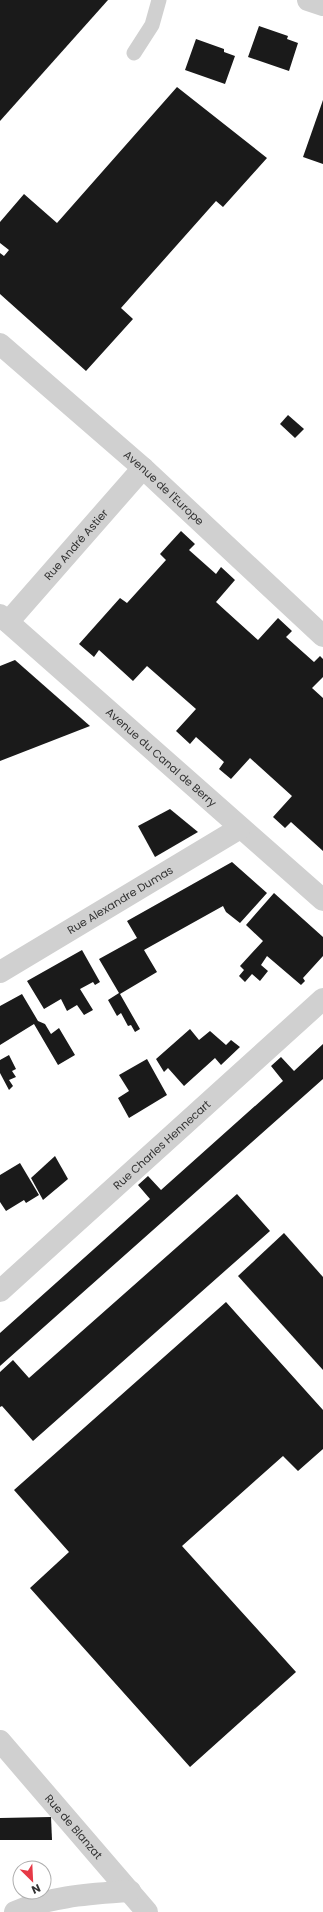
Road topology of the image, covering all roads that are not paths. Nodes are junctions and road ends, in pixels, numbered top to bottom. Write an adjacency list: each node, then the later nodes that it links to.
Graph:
1 (159, 0): 4 (lane)
2 (308, 0): 3 (street)
3 (323, 5)
4 (134, 53)
5 (0, 344): 6 (street, Avenue de l'Europe)
6 (143, 468): 7 (street, Rue André Astier); 8 (street, Avenue de l'Europe)
7 (4, 618): 9 (street, Avenue du Canal de Berry)
8 (323, 636)
9 (240, 828): 10 (street, Avenue du Canal de Berry); 11 (street, Rue Alexandre Dumas)
10 (323, 900)
11 (0, 972)
12 (323, 999): 13 (street, Rue Charles Hennecart)
13 (0, 1292)
14 (0, 1740): 15 (street, Rue de Blanzat)
15 (130, 1891): 16 (street); 17 (street, Rue de Blanzat)
16 (11, 1909)
17 (148, 1912)

